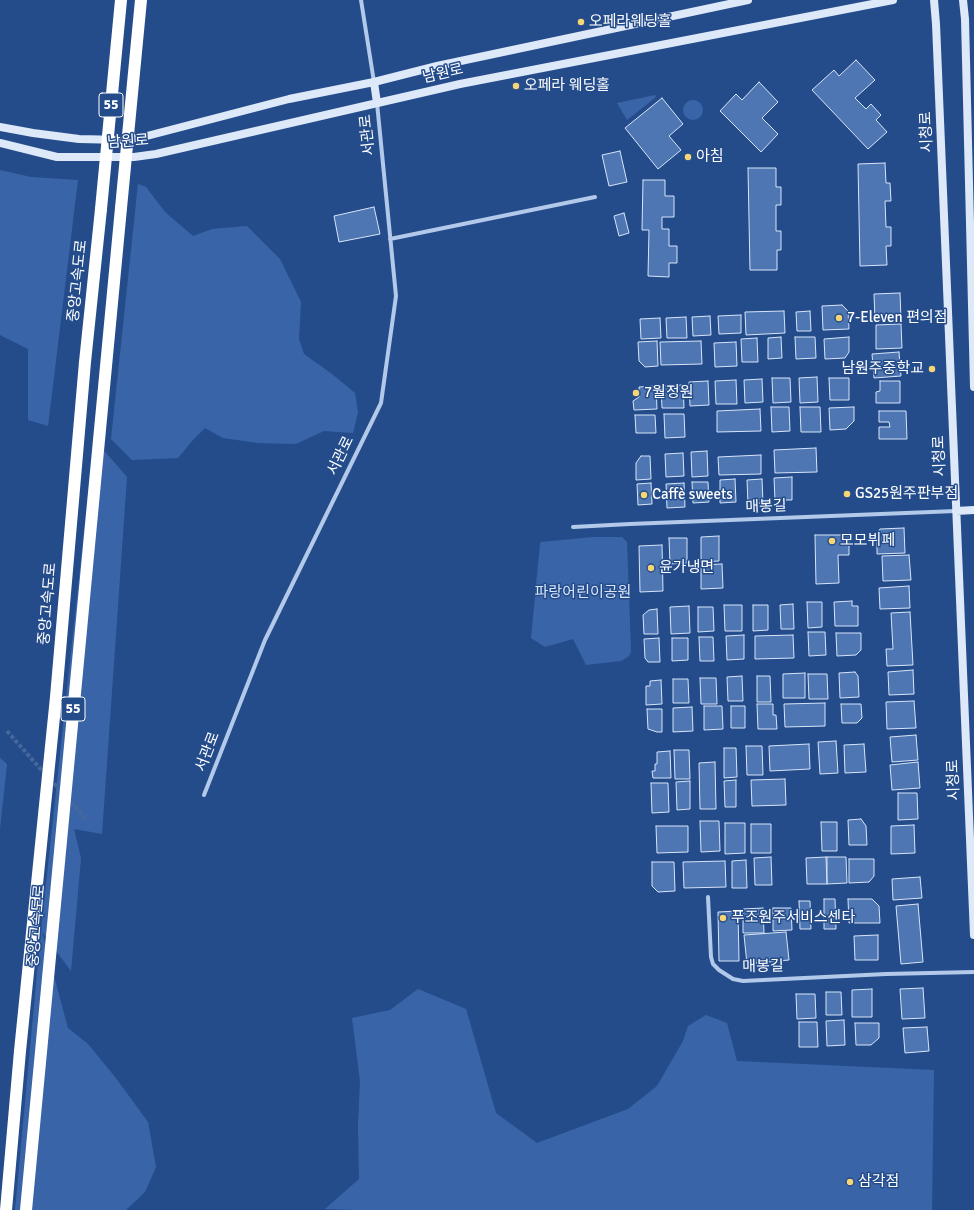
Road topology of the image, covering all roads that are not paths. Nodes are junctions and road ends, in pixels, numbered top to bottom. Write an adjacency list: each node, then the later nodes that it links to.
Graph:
1 (121, 0): 22 (highway, 중앙고속도로 / 55, bridge)
2 (141, 0): 23 (highway, 중앙고속도로 / 55, bridge)
3 (361, 0): 8 (street)
4 (748, 0): 8 (street, 남원로)
5 (893, 0): 9 (street, 남원로)
6 (934, 0): 16 (street, 시청로)
7 (963, 0): 14 (street)
8 (374, 82): 9 (street); 10 (street, 남원로)
9 (377, 103): 11 (street, 남원로); 13 (street, 서관로)
10 (0, 127)
11 (0, 143)
12 (595, 197): 13 (street)
13 (390, 239): 18 (street, 서관로)
14 (974, 387)
15 (974, 510): 16 (street)
16 (956, 511): 17 (street, 매봉길); 20 (street, 시청로)
17 (573, 527)
18 (204, 795)
19 (708, 897): 21 (street, 매봉길)
20 (974, 935)
21 (974, 972)
22 (6, 1210)
23 (26, 1210)

